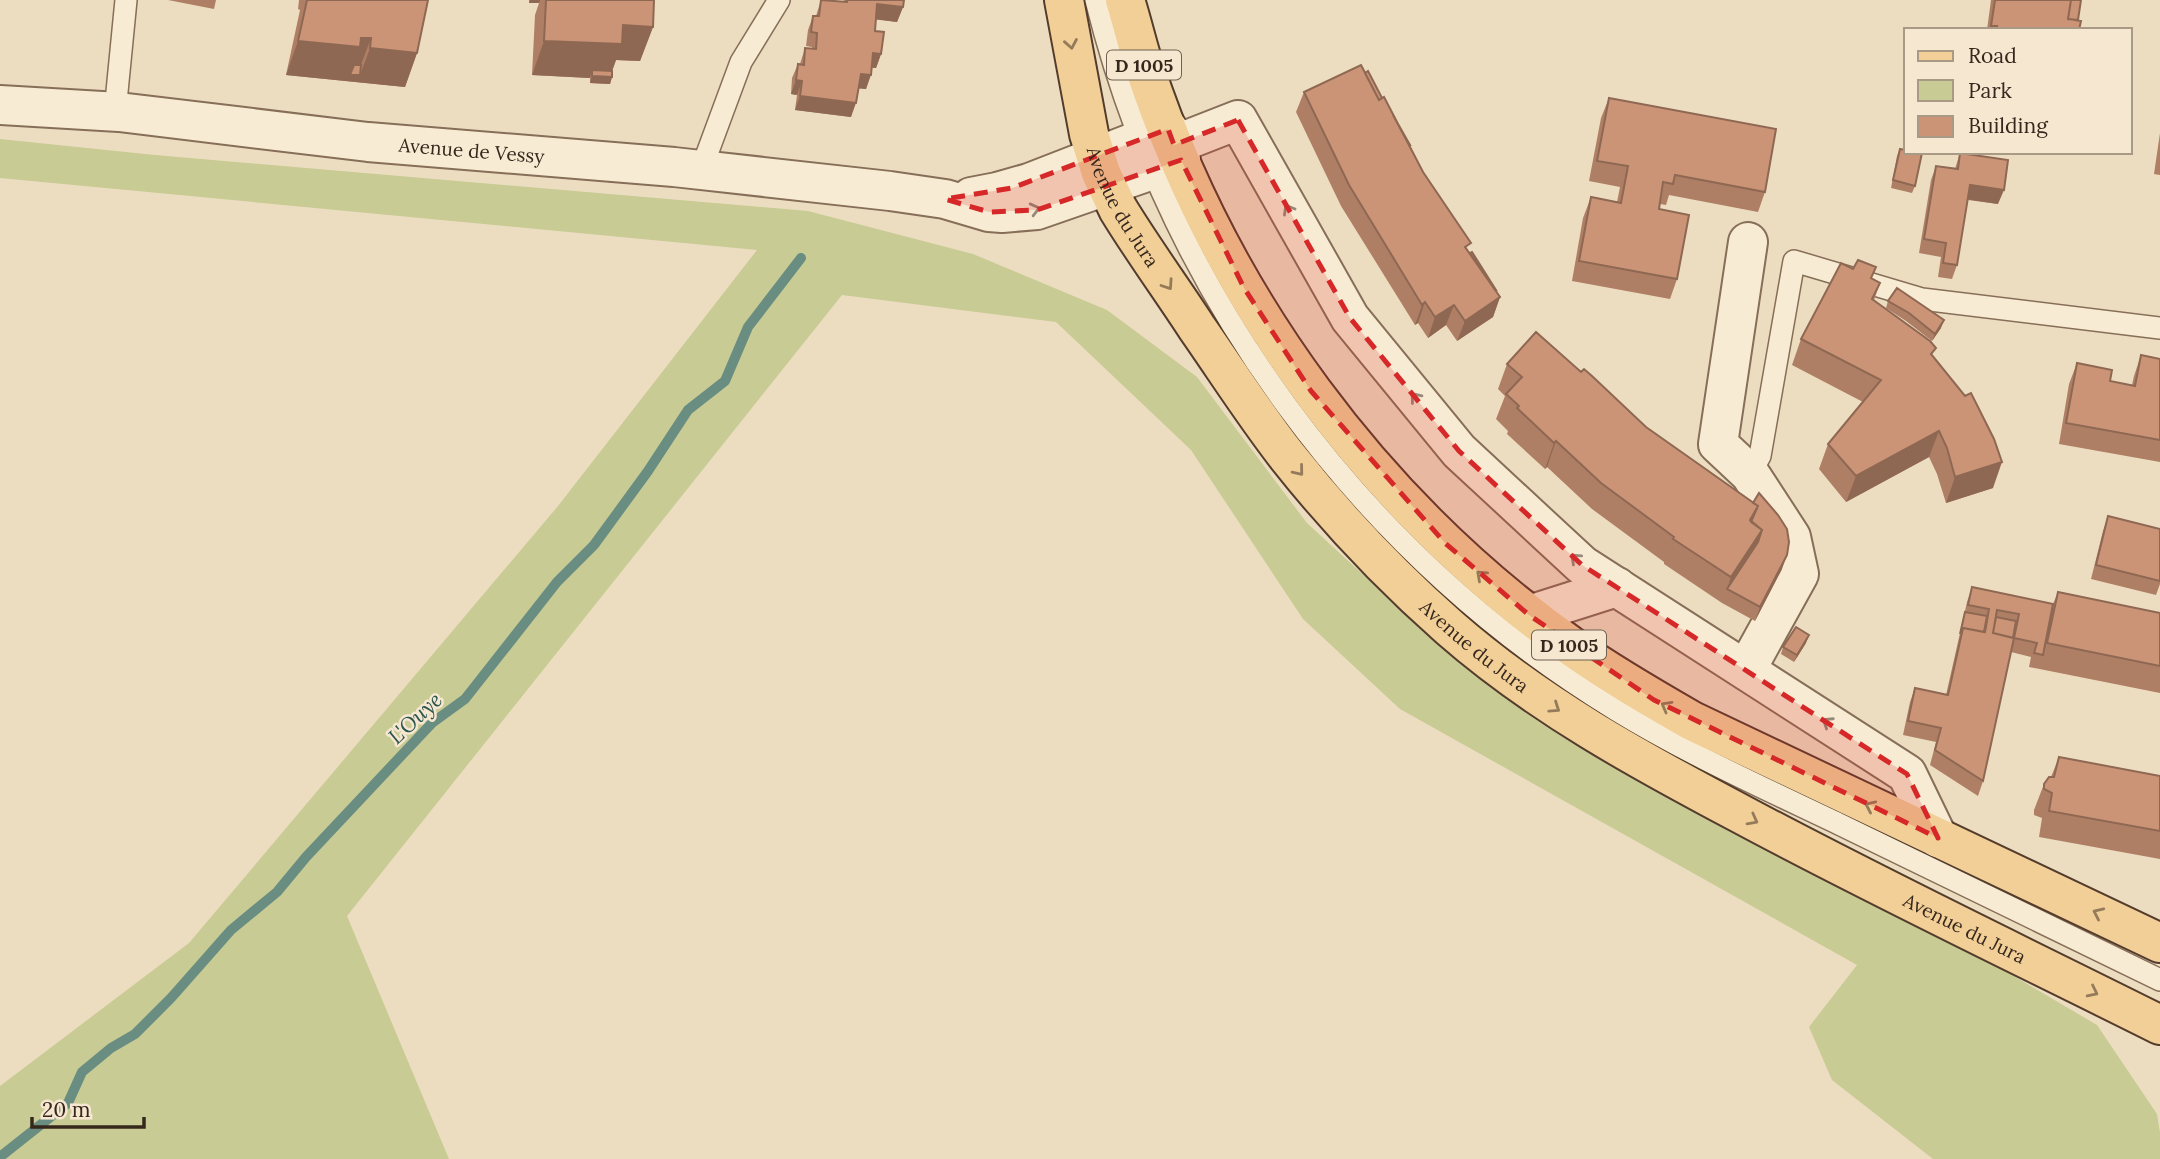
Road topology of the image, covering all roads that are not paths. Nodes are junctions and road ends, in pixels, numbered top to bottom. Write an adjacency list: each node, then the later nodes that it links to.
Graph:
1 (126, 0): 7 (lane)
2 (779, 0): 9 (lane)
3 (1064, 0): 10 (main road, Avenue du Jura / D 1005, one-way to 10)
4 (1096, 0): 8 (lane)
5 (1125, 0): 8 (main road, D 1005)
6 (0, 106): 7 (street, Avenue de Vessy)
7 (115, 112): 9 (street, Avenue de Vessy)
8 (1163, 149): 10 (street, Avenue de Vessy); 14 (street, Avenue de Vessy, one-way to 8); 15 (main road, D 1005, one-way to 8); 19 (lane)
9 (701, 170): 10 (street, Avenue de Vessy)
10 (1101, 172): 20 (main road, Avenue du Jura / D 1005, one-way to 20)
11 (1748, 242): 13 (street)
12 (2160, 328): 13 (lane)
13 (1751, 474): 16 (street)
14 (1617, 587): 15 (street); 16 (street)
15 (1529, 615): 17 (main road, D 1005, one-way to 15)
16 (1746, 670): 17 (street, one-way to 16)
17 (1938, 838): 18 (main road, D 1005, one-way to 17)
18 (2160, 943)
19 (2160, 980)
20 (2160, 1025)

